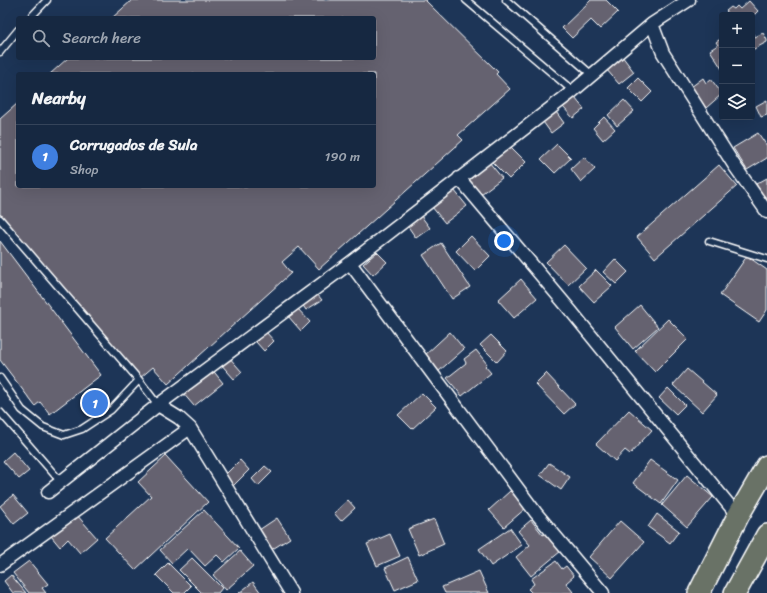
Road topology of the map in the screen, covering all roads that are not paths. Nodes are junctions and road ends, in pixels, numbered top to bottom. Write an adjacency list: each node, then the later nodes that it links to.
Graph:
1 (47, 0): 5 (lane)
2 (466, 0): 10 (lane)
3 (506, 0): 9 (lane)
4 (689, 0): 6 (street)
5 (32, 16)
6 (652, 24): 9 (street); 12 (street)
7 (16, 32): 8 (lane)
8 (0, 52)
9 (592, 75): 10 (street)
10 (573, 91): 11 (street)
11 (459, 178): 16 (street); 25 (street)
12 (767, 212)
13 (0, 219): 18 (lane)
14 (709, 241): 15 (lane)
15 (767, 259)
16 (350, 263): 19 (street); 29 (street)
17 (0, 378): 18 (lane)
18 (139, 380): 19 (lane)
19 (158, 406): 21 (street); 23 (street)
20 (0, 412): 23 (lane)
21 (190, 428): 27 (street); 28 (street)
22 (767, 466): 25 (highway)
23 (61, 482): 24 (street)
24 (48, 492)
25 (738, 516): 30 (highway)
26 (767, 535): 31 (highway)
27 (0, 565)
28 (291, 593)
29 (603, 593)
30 (699, 593)
31 (735, 593)

